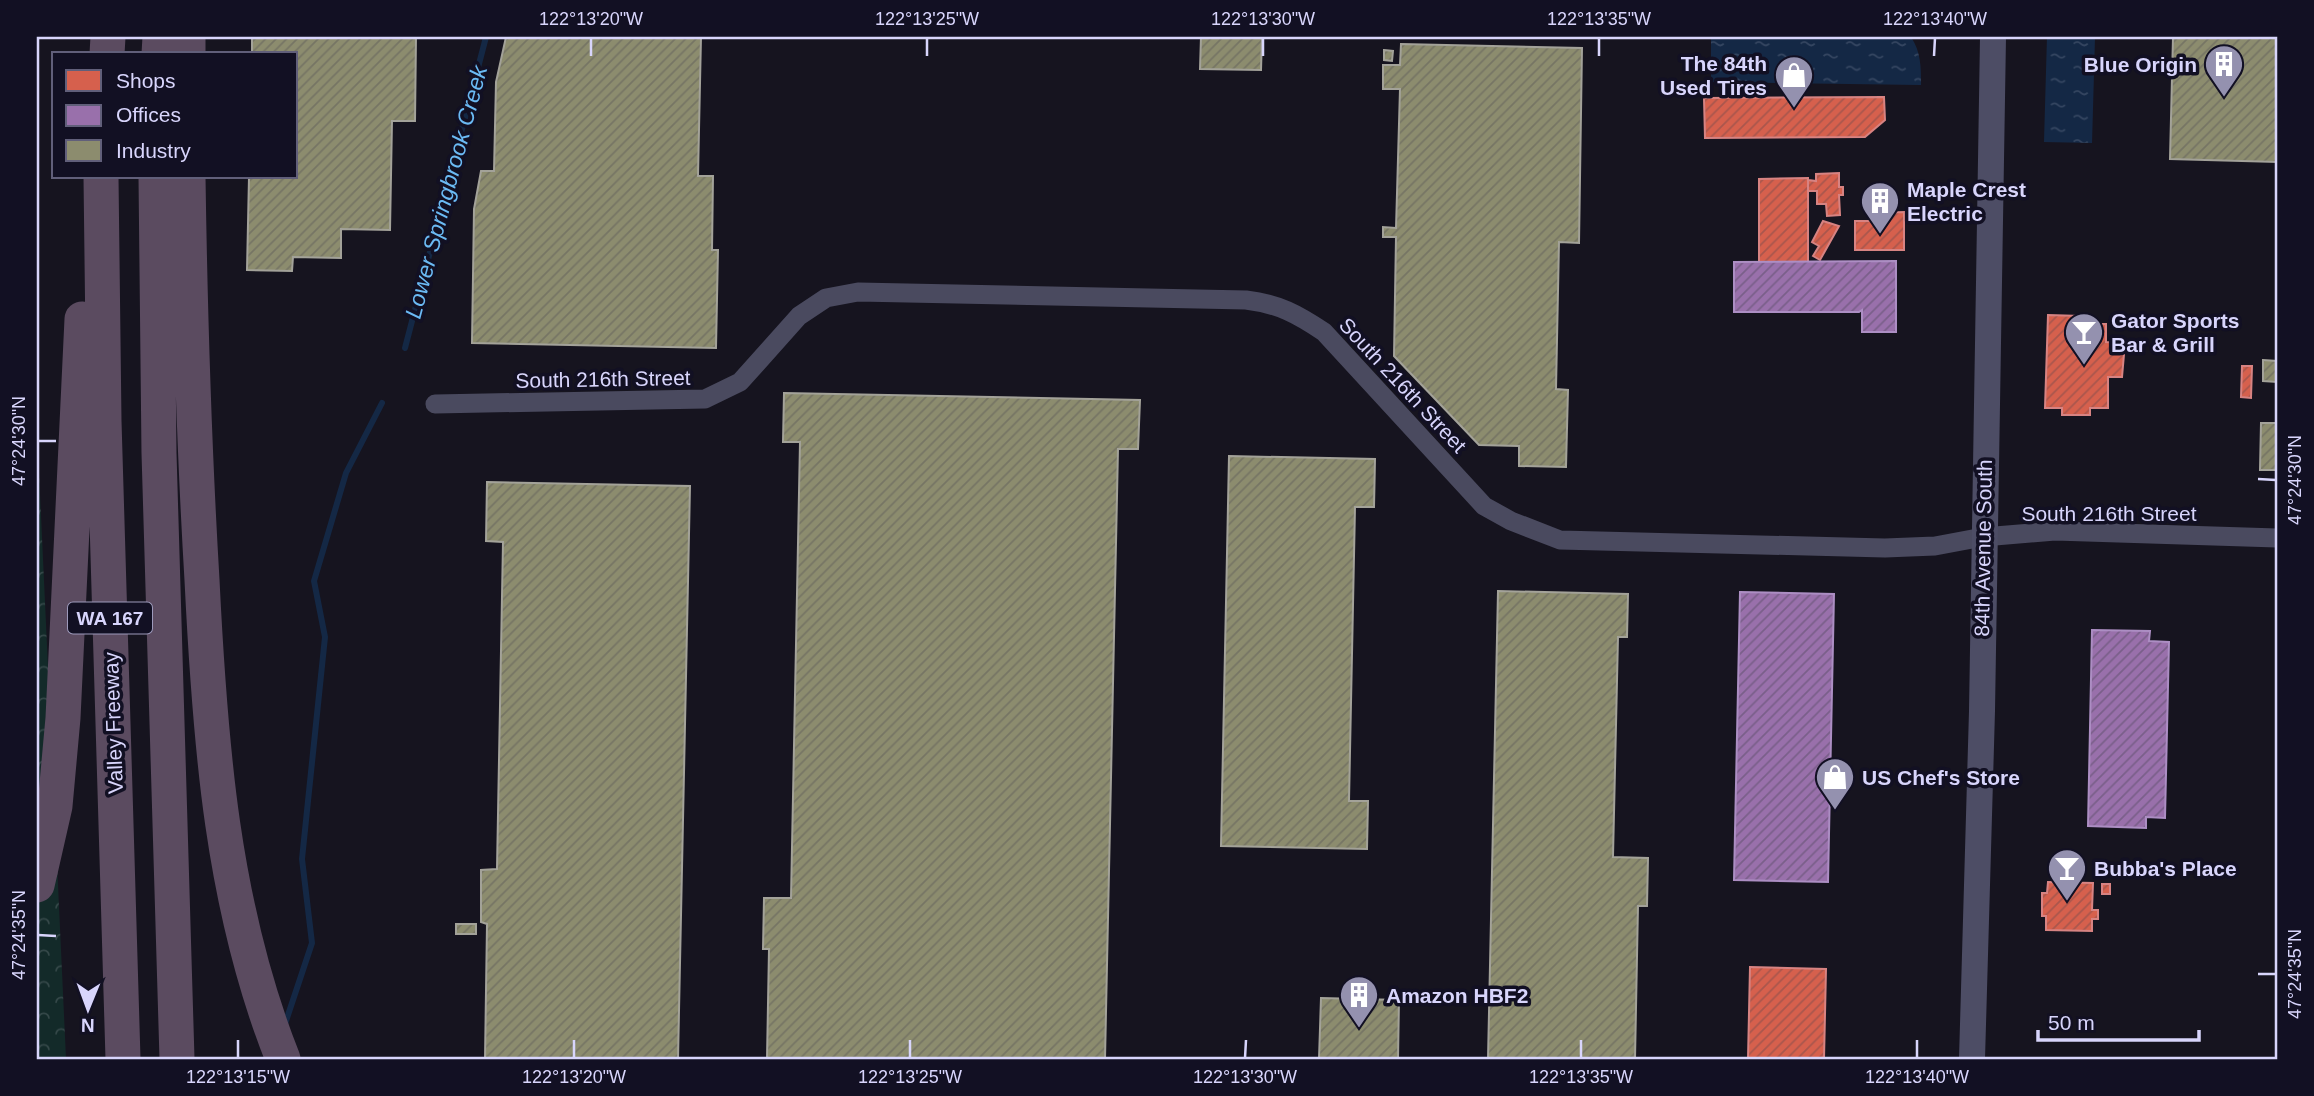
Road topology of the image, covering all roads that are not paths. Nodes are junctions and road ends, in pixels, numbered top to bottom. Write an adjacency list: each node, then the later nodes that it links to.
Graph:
1 (1993, 37): 7 (main road, 84th Avenue South)
2 (101, 178): 9 (highway)
3 (101, 178): 10 (highway, Valley Freeway / WA 167)
4 (156, 178): 11 (highway, WA 167)
5 (188, 178): 12 (highway)
6 (435, 404): 7 (street, South 216th Street)
7 (1983, 537): 8 (street, South 216th Street); 13 (main road, 84th Avenue South)
8 (2277, 538)
9 (37, 885)
10 (123, 1059)
11 (177, 1059)
12 (283, 1059)
13 (1972, 1059)

